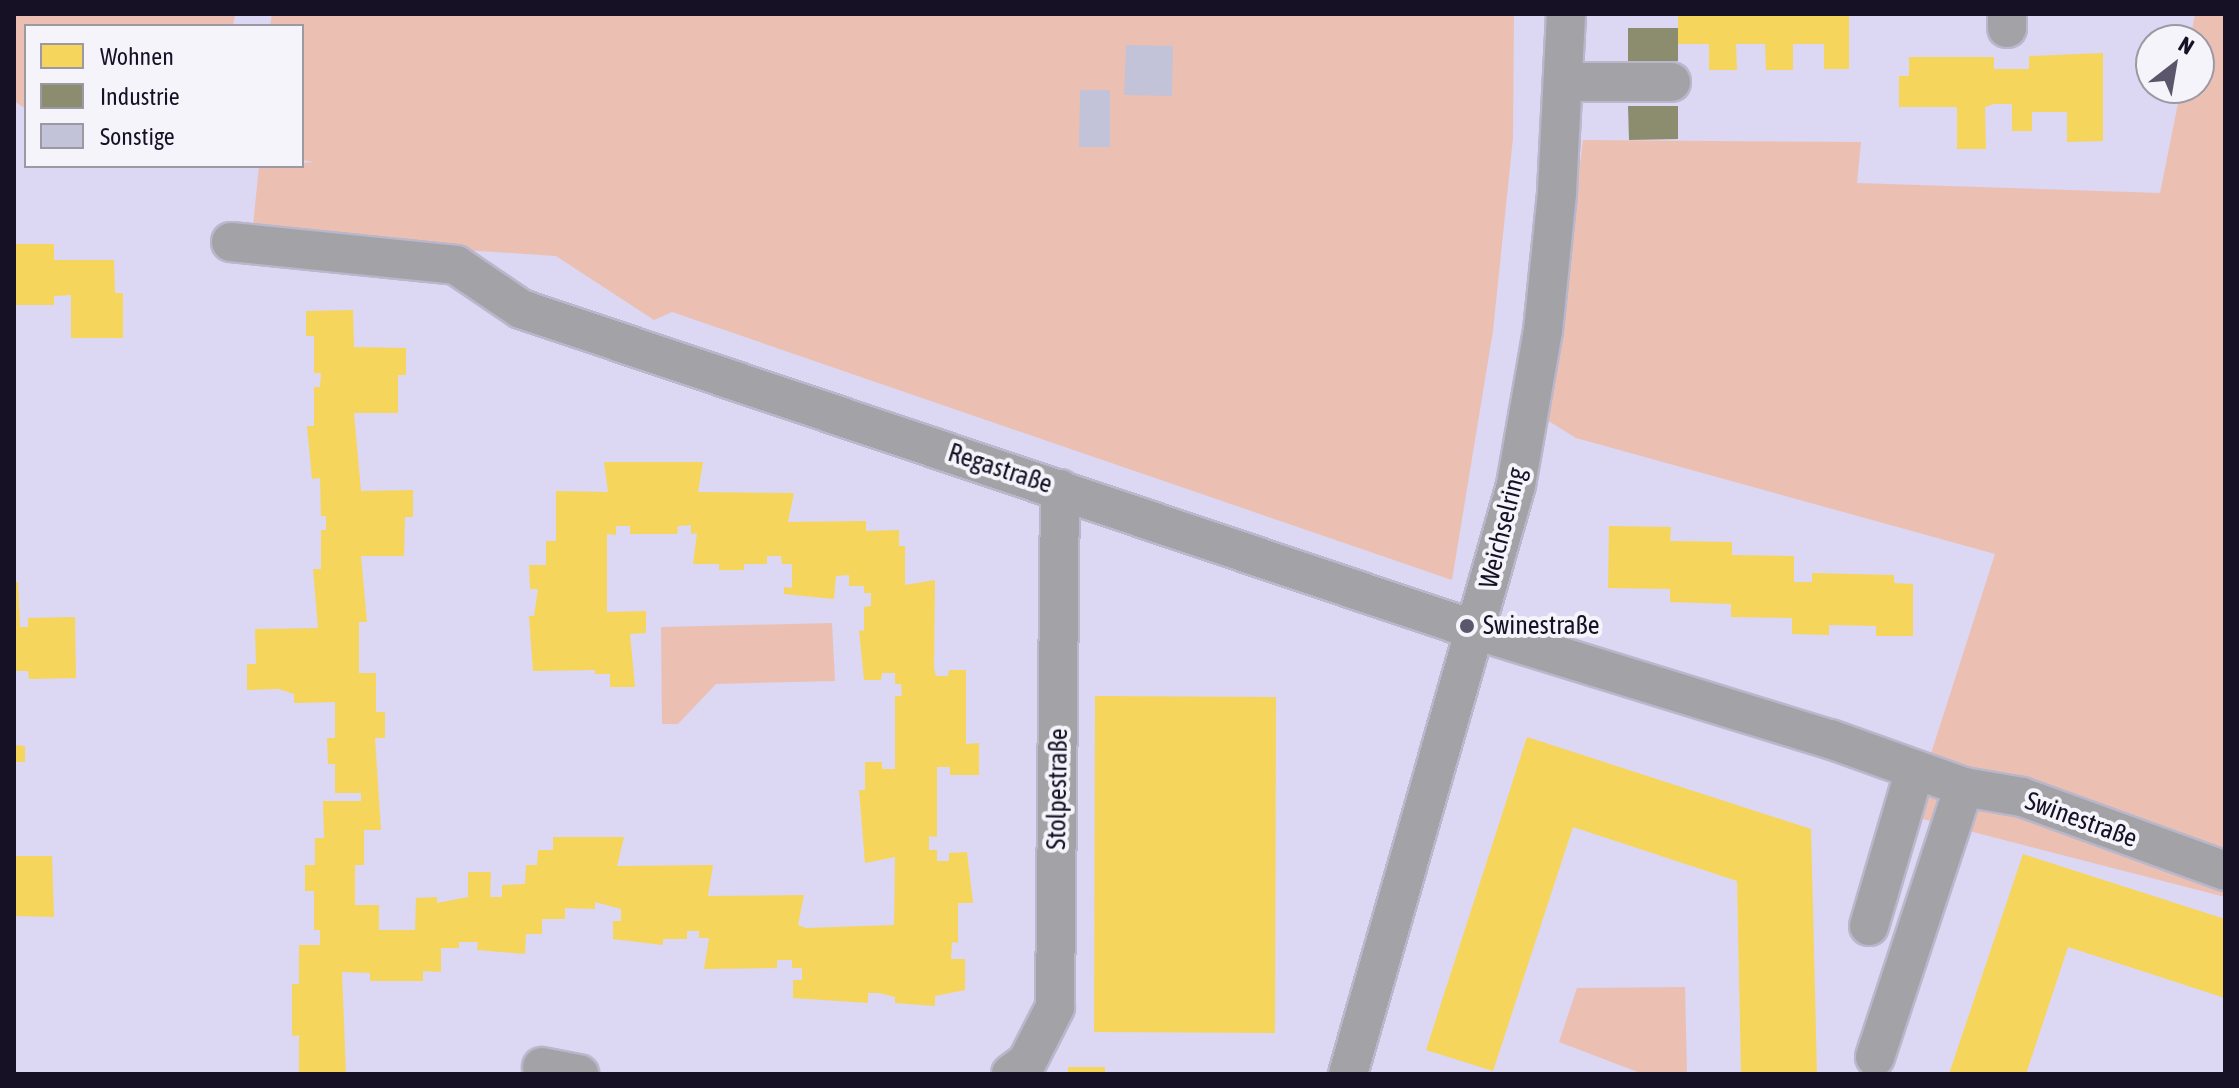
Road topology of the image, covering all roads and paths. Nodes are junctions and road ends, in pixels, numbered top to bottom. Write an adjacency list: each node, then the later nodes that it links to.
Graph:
1 (1566, 14): 2 (street, Weichselring)
2 (1564, 82): 3 (street); 6 (street, Weichselring)
3 (1671, 82)
4 (231, 242): 5 (street, Regastraße)
5 (1060, 489): 6 (street, Regastraße); 12 (street, Stolpestraße)
6 (1478, 631): 7 (street, Swinestraße); 13 (street, Weichselring)
7 (1915, 770): 8 (street, Swinestraße); 10 (street)
8 (1964, 787): 9 (street, Swinestraße); 11 (street)
9 (2225, 871)
10 (1869, 926)
11 (1875, 1057)
12 (1011, 1074)
13 (1348, 1074)

